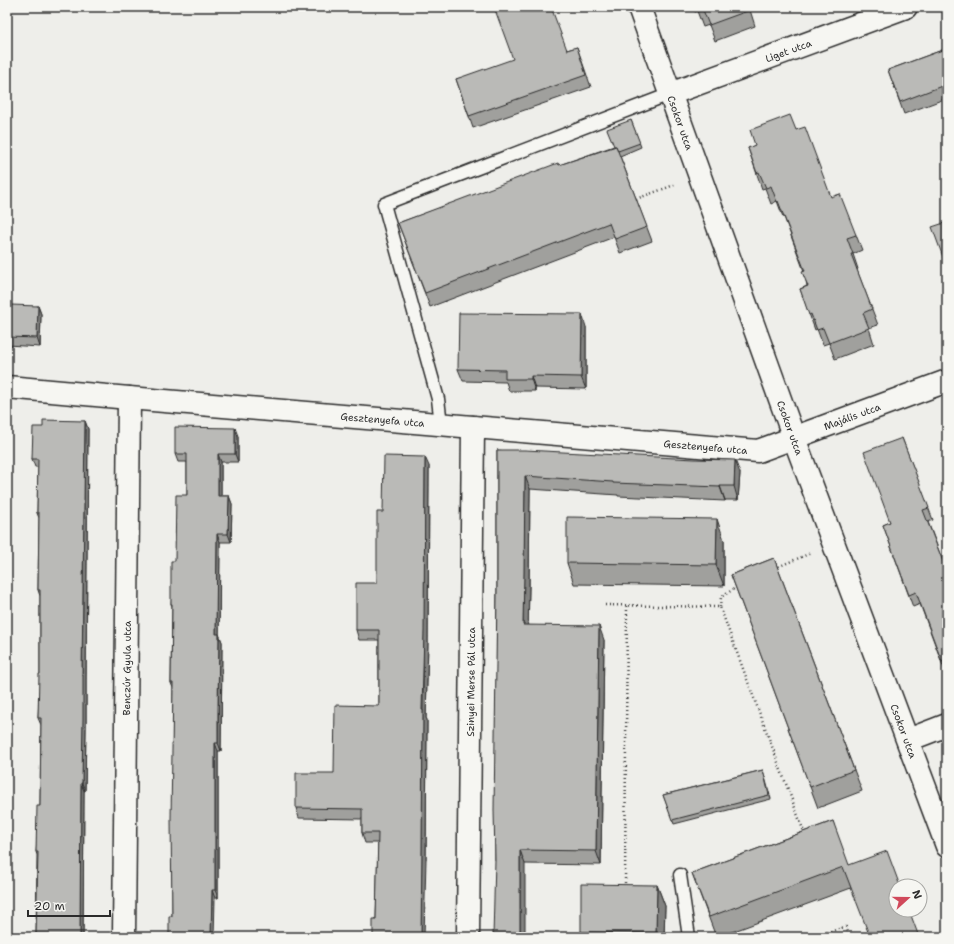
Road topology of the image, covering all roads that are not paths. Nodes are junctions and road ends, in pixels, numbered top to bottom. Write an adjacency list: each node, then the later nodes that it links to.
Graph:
1 (639, 7): 3 (street, Csokor utca)
2 (906, 7): 3 (street, Liget utca)
3 (670, 94): 7 (lane); 9 (street, Csokor utca)
4 (947, 382): 9 (street, Majális utca)
5 (7, 387): 6 (street, Gesztenyefa utca)
6 (129, 398): 7 (street, Gesztenyefa utca); 15 (street, Benczúr Gyula utca)
7 (441, 424): 8 (street, Gesztenyefa utca)
8 (473, 427): 10 (street, Gesztenyefa utca); 16 (street, Szinyei Merse Pál utca)
9 (794, 438): 10 (street, Majális utca); 12 (street, Csokor utca)
10 (758, 451)
11 (947, 725): 12 (street)
12 (908, 740): 13 (street, Csokor utca)
13 (947, 846)
14 (680, 875): 17 (lane)
15 (124, 937)
16 (468, 937)
17 (689, 937)

